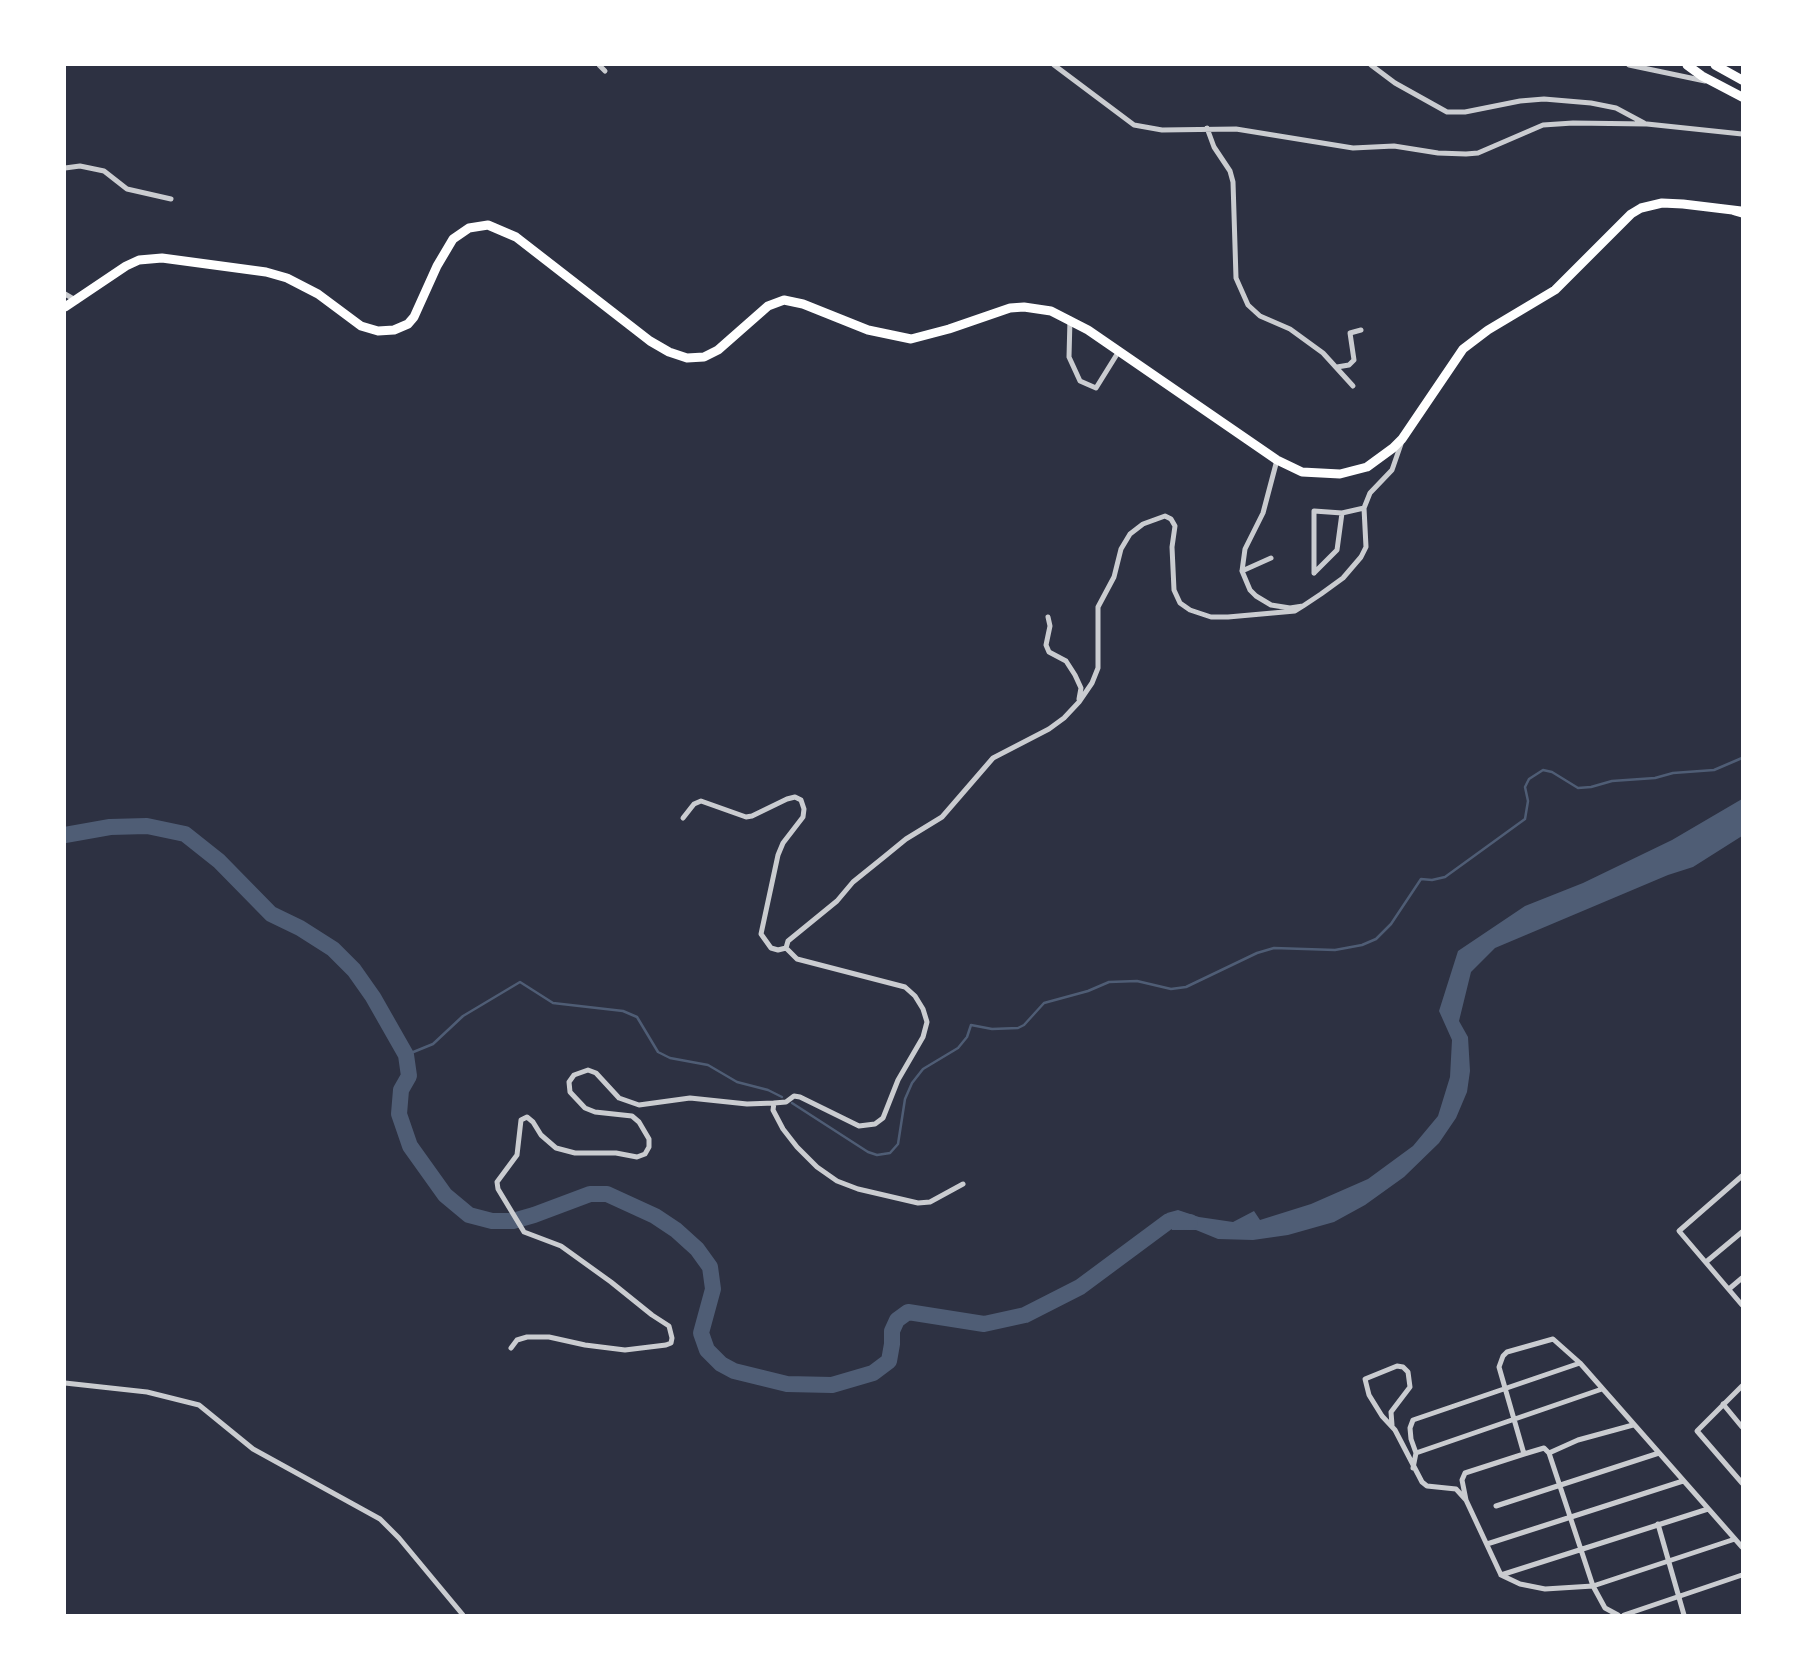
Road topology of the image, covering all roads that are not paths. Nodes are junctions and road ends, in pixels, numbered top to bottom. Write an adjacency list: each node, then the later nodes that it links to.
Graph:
1 (599, 65): 7 (street)
2 (1054, 65): 12 (street)
3 (1371, 65): 11 (street)
4 (1629, 65): 9 (street)
5 (1687, 65): 9 (main road)
6 (1715, 65): 8 (main road)
7 (605, 71)
8 (1742, 80)
9 (1716, 84): 10 (main road)
10 (1742, 97)
11 (1647, 124): 12 (street); 13 (street)
12 (1207, 128): 23 (street)
13 (1742, 134)
14 (65, 168): 15 (street)
15 (171, 200)
16 (1740, 212): 25 (main road)
17 (65, 294): 18 (street)
18 (77, 301): 19 (main road); 20 (main road)
19 (65, 307)
20 (1070, 319): 22 (main road); 22 (street)
21 (1361, 330): 23 (street)
22 (1119, 351): 26 (main road)
23 (1337, 367): 24 (street)
24 (1353, 386)
25 (1402, 439): 26 (main road); 27 (street)
26 (1277, 460): 30 (street)
27 (1364, 508): 28 (street); 31 (street)
28 (1342, 513): 28 (street)
29 (1271, 558): 30 (street)
30 (1242, 570): 31 (street)
31 (1303, 606): 33 (street)
32 (1048, 617): 33 (street)
33 (1079, 702): 35 (street)
34 (683, 818): 35 (street)
35 (786, 948): 36 (street)
36 (774, 1103): 38 (street); 44 (street)
37 (1742, 1176): 40 (street)
38 (963, 1184)
39 (1742, 1232): 40 (street)
40 (1706, 1262): 42 (street)
41 (1742, 1278): 42 (street)
42 (1729, 1289): 43 (street)
43 (1742, 1305)
44 (511, 1348)
45 (1580, 1363): 48 (street); 48 (street); 49 (street)
46 (65, 1383): 77 (street)
47 (1742, 1386): 50 (street)
48 (1503, 1388): 51 (street); 55 (street)
49 (1602, 1389): 51 (street); 53 (street)
50 (1723, 1404): 54 (street); 61 (street)
51 (1513, 1420): 55 (street); 58 (street)
52 (1392, 1425): 52 (street); 59 (street)
53 (1633, 1425): 56 (street); 57 (street)
54 (1742, 1427)
55 (1416, 1453): 59 (street)
56 (1549, 1453): 58 (street); 62 (street)
57 (1659, 1453): 60 (street); 62 (street)
58 (1524, 1454): 63 (street)
59 (1413, 1468): 63 (street)
60 (1684, 1481): 65 (street); 66 (street)
61 (1742, 1483)
62 (1560, 1484): 64 (street); 66 (street)
63 (1466, 1500): 69 (street)
64 (1496, 1506)
65 (1708, 1509): 67 (street); 68 (street)
66 (1570, 1517): 69 (street); 71 (street)
67 (1658, 1524): 71 (street); 72 (street)
68 (1735, 1539): 70 (street); 72 (street)
69 (1487, 1544): 73 (street)
70 (1742, 1547)
71 (1581, 1549): 73 (street); 75 (street)
72 (1668, 1560): 75 (street); 76 (street)
73 (1501, 1575): 75 (street)
74 (1742, 1575): 76 (street)
75 (1593, 1586): 78 (street)
76 (1678, 1596): 79 (street); 80 (street)
77 (463, 1615)
78 (1618, 1615)
79 (1624, 1615)
80 (1684, 1615)

